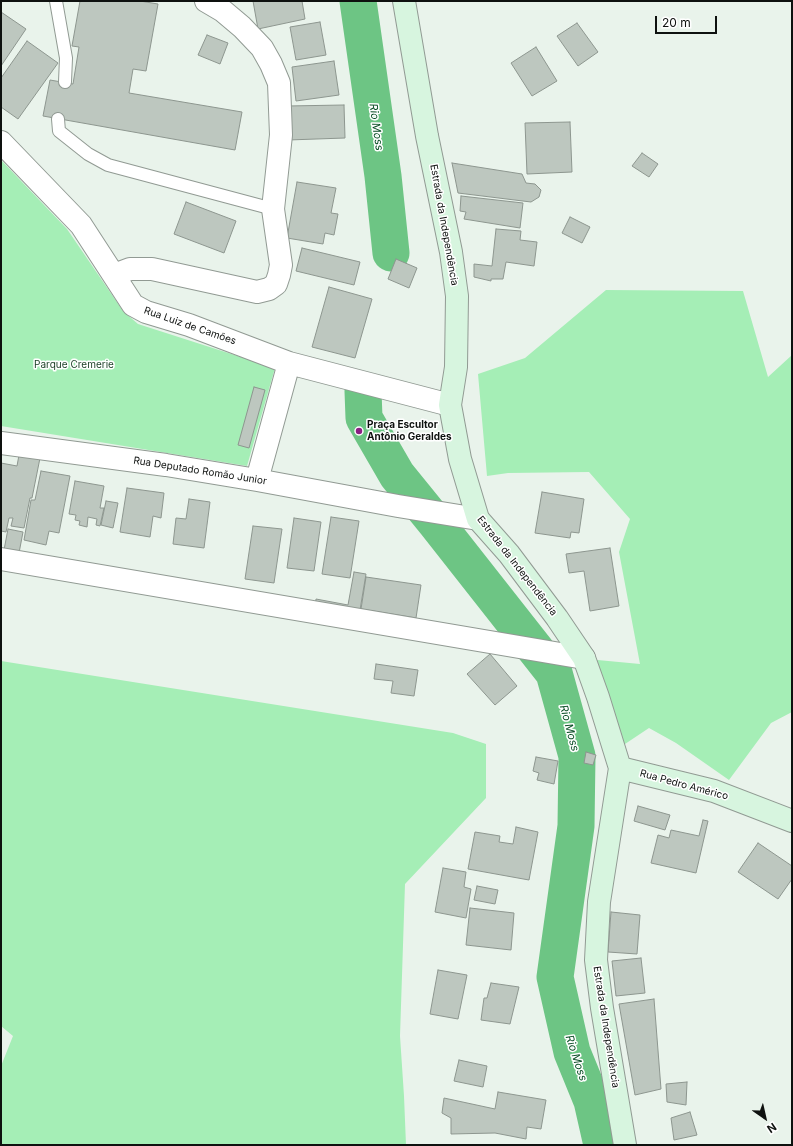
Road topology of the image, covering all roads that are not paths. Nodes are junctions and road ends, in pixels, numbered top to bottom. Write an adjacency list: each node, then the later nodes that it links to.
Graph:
1 (56, 1): 4 (lane)
2 (206, 1): 7 (street)
3 (404, 1): 10 (street, Estrada da Independência)
4 (65, 82)
5 (58, 119): 7 (lane)
6 (1, 142): 8 (street, Rua Luiz de Camões)
7 (273, 209): 8 (street)
8 (115, 277): 9 (street, Rua Luiz de Camões)
9 (289, 363): 10 (street, Rua Luiz de Camões); 12 (street)
10 (450, 405): 13 (street, Estrada da Independência)
11 (1, 443): 12 (street, Rua Deputado Romão Junior)
12 (256, 480): 13 (street, Rua Deputado Romão Junior)
13 (477, 519): 15 (street, Estrada da Independência)
14 (1, 559): 15 (street)
15 (583, 658): 16 (street, Estrada da Independência)
16 (620, 768): 17 (street, Rua Pedro Américo); 18 (street, Estrada da Independência)
17 (792, 821)
18 (625, 1145)

